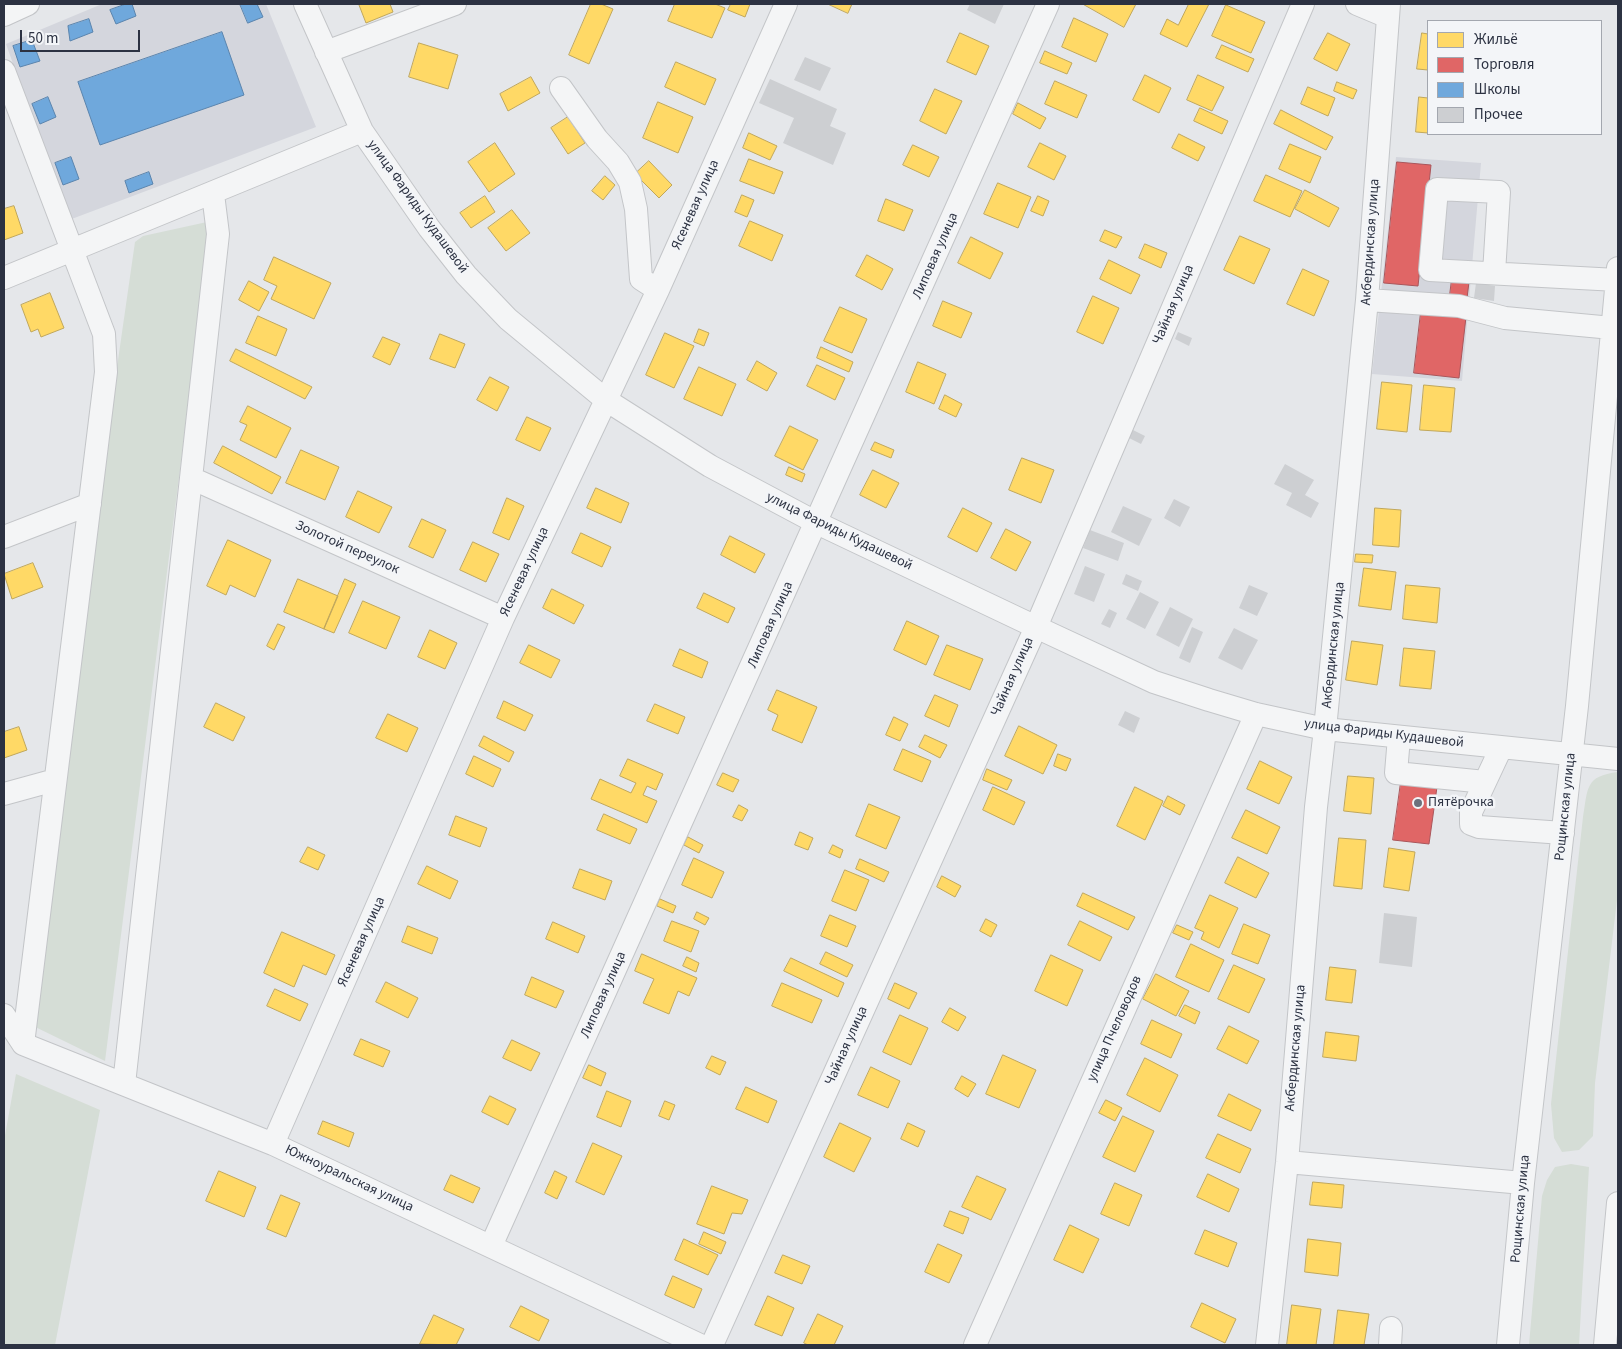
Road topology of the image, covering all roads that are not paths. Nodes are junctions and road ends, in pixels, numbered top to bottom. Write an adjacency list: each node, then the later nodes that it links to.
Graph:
1 (28, 4): 9 (street)
2 (305, 4): 10 (street, улица Фариды Кудашевой)
3 (455, 4): 10 (street)
4 (786, 4): 19 (street, Ясеневая улица)
5 (1048, 4): 25 (street, Липовая улица)
6 (1304, 4): 28 (street, Чайная улица)
7 (1357, 4): 8 (street)
8 (1388, 10): 20 (street, Акбердинская улица)
9 (4, 15)
10 (326, 52): 13 (street, улица Фариды Кудашевой)
11 (4, 71): 15 (street)
12 (561, 88): 19 (street)
13 (362, 131): 14 (street); 22 (street, улица Фариды Кудашевой)
14 (213, 194): 15 (street); 23 (street)
15 (73, 250): 18 (street); 24 (street)
16 (1494, 273): 16 (street); 17 (street)
17 (1618, 274): 21 (street, Рощинская улица)
18 (4, 278)
19 (658, 290): 22 (street, Ясеневая улица)
20 (1367, 300): 21 (street); 30 (street, Акбердинская улица)
21 (1612, 328): 33 (street, Рощинская улица)
22 (606, 400): 25 (street, улица Фариды Кудашевой); 27 (street, Ясеневая улица)
23 (191, 478): 27 (street, Золотой переулок); 41 (street)
24 (90, 504): 26 (street); 35 (street)
25 (817, 523): 28 (street, улица Фариды Кудашевой); 46 (street, Липовая улица)
26 (4, 538)
27 (504, 618): 42 (street, Ясеневая улица)
28 (1036, 627): 29 (street, улица Фариды Кудашевой); 48 (street, Чайная улица)
29 (1256, 714): 30 (street, улица Фариды Кудашевой); 49 (street, улица Пчеловодов)
30 (1326, 729): 31 (street, улица Фариды Кудашевой); 43 (street, Акбердинская улица)
31 (1399, 737): 32 (street, улица Фариды Кудашевой); 36 (street)
32 (1501, 748): 33 (street, улица Фариды Кудашевой); 36 (street)
33 (1571, 756): 34 (street, улица Фариды Кудашевой); 38 (street, Рощинская улица)
34 (1618, 759)
35 (55, 780): 37 (street); 40 (street)
36 (1485, 782): 38 (street)
37 (4, 794)
38 (1564, 833): 44 (street, Рощинская улица)
39 (4, 1015): 40 (street)
40 (23, 1044): 41 (street, Южноуральская улица)
41 (124, 1084): 42 (street, Южноуральская улица)
42 (273, 1144): 46 (street, Южноуральская улица)
43 (1286, 1162): 44 (street); 50 (street, Акбердинская улица)
44 (1523, 1183): 51 (street, Рощинская улица)
45 (1618, 1202): 52 (street)
46 (491, 1246): 47 (street, Южноуральская улица)
47 (700, 1345)
48 (712, 1345)
49 (975, 1345)
50 (1267, 1345)
51 (1508, 1345)
52 (1605, 1345)

